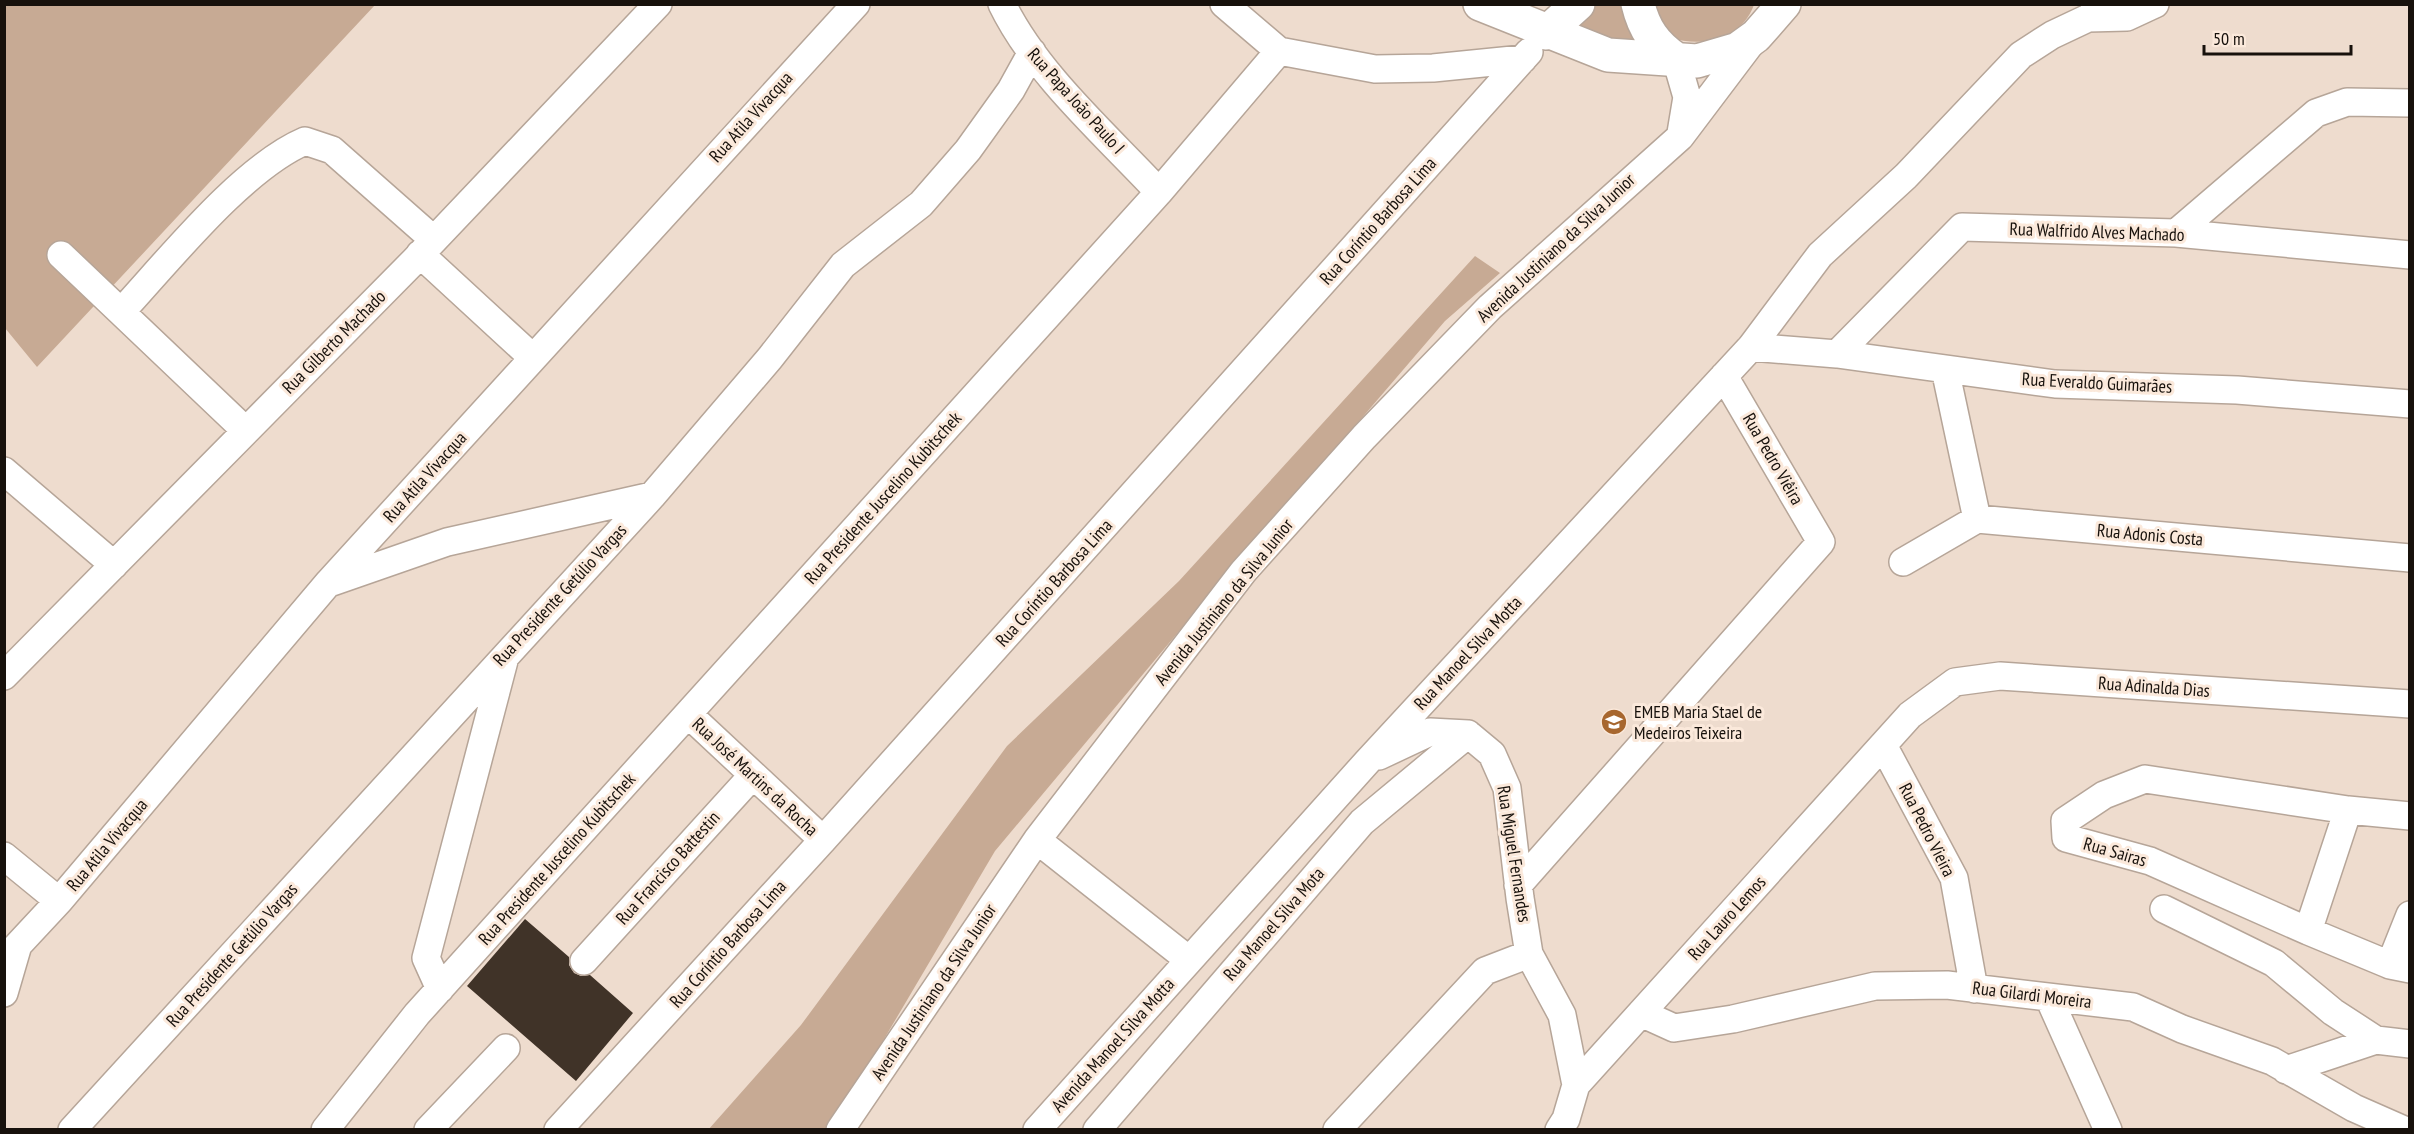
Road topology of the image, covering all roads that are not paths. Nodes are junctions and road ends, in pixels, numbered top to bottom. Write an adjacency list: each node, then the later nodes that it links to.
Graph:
1 (658, 4): 22 (street, Rua Gilberto Machado)
2 (856, 4): 28 (street, Rua Atila Vivacqua)
3 (1002, 4): 15 (street, Rua Papa João Paulo I)
4 (1224, 4): 14 (street)
5 (1480, 4): 12 (main road)
6 (1578, 4): 12 (main road)
7 (1638, 4): 16 (main road)
8 (1770, 4): 13 (main road)
9 (1784, 4): 13 (main road)
10 (2155, 4): 11 (street)
11 (2096, 11): 26 (street, Rua Manoel Silva Motta)
12 (1546, 33): 16 (main road); 17 (street, Rua Coríntio Barbosa Lima)
13 (1756, 36): 16 (main road); 19 (street, Avenida Justiniano da Silva Junior)
14 (1279, 51): 17 (street); 20 (street, Rua Presidente Juscelino Kubitschek)
15 (1032, 52): 20 (street, Rua Papa João Paulo I); 34 (street, Rua Presidente Getúlio Vargas)
16 (1676, 58): 19 (street)
17 (1523, 60): 51 (street, Rua Coríntio Barbosa Lima)
18 (2409, 103): 21 (street)
19 (1680, 137): 52 (street, Avenida Justiniano da Silva Junior)
20 (1159, 192): 43 (street, Rua Presidente Juscelino Kubitschek)
21 (2176, 233): 24 (street, Rua Walfrido Alves Machado); 27 (street, Rua Walfrido Alves Machado)
22 (427, 247): 25 (street); 28 (street); 32 (street, Rua Gilberto Machado)
23 (61, 255): 25 (street)
24 (2409, 255)
25 (121, 312): 32 (street)
26 (1750, 347): 27 (street, Rua Everaldo Guimarães); 30 (street, Rua Manoel Silva Motta)
27 (1837, 354): 29 (street, Rua Everaldo Guimarães)
28 (533, 358): 39 (street, Rua Atila Vivacqua)
29 (1945, 369): 31 (street, Rua Everaldo Guimarães); 35 (street)
30 (1724, 376): 47 (street, Rua Manoel Silva Motta); 54 (street, Rua Pedro Viêira)
31 (2409, 404)
32 (246, 431): 38 (street, Rua Gilberto Machado)
33 (4, 471): 38 (street)
34 (652, 496): 39 (street); 40 (street, Rua Presidente Getúlio Vargas)
35 (1977, 519): 36 (street, Rua Adonis Costa); 37 (street)
36 (2409, 558)
37 (1903, 562)
38 (114, 565): 41 (street, Rua Gilberto Machado)
39 (329, 582): 55 (street, Rua Atila Vivacqua)
40 (506, 653): 64 (street); 74 (street, Rua Presidente Getúlio Vargas)
41 (10, 660)
42 (2409, 704): 44 (street, Rua Adinalda Dias)
43 (688, 714): 48 (street, Rua José Martins da Rocha); 64 (street, Rua Presidente Juscelino Kubitschek)
44 (1910, 716): 46 (street, Rua Lauro Lemos)
45 (1468, 734): 47 (street); 54 (street, Rua Miguel Fernandes); 80 (street, Rua Manoel Silva Mota)
46 (1883, 745): 65 (street, Rua Pedro Vieira); 68 (street, Rua Lauro Lemos)
47 (1367, 762): 61 (street, Rua Manoel Silva Motta)
48 (753, 775): 51 (street, Rua José Martins da Rocha); 62 (street, Rua Francisco Battestin)
49 (2348, 810): 50 (street, Rua Sairas); 58 (street); 58 (street, Rua Sairas)
50 (2409, 816)
51 (823, 840): 77 (street, Rua Coríntio Barbosa Lima)
52 (1037, 840): 61 (street); 78 (street, Avenida Justiniano da Silva Junior)
53 (4, 856): 55 (street)
54 (1518, 885): 60 (street, Rua Miguel Fernandes)
55 (59, 901): 59 (street, Rua Atila Vivacqua)
56 (2163, 909): 69 (street)
57 (2409, 915): 63 (street)
58 (2308, 931): 63 (street, Rua Sairas)
59 (11, 952): 66 (street)
60 (1530, 954): 73 (street, Rua Miguel Fernandes); 81 (street)
61 (1189, 960): 79 (street, Avenida Manoel Silva Motta)
62 (584, 961)
63 (2400, 967)
64 (440, 989): 75 (street, Rua Presidente Juscelino Kubitschek)
65 (1974, 989): 67 (street, Rua Gilardi Moreira); 68 (street, Rua Gilardi Moreira)
66 (4, 993)
67 (2049, 998): 72 (street, Rua Gilardi Moreira); 83 (street)
68 (1641, 1013): 73 (street, Rua Lauro Lemos)
69 (2376, 1040): 70 (street); 72 (street)
70 (2409, 1044)
71 (506, 1048): 76 (street)
72 (2286, 1070): 84 (street, Rua Gilardi Moreira)
73 (1576, 1085): 82 (street, Rua Lauro Lemos)
74 (72, 1130)
75 (325, 1130)
76 (428, 1130)
77 (558, 1130)
78 (840, 1130)
79 (1037, 1130)
80 (1097, 1130)
81 (1337, 1130)
82 (1559, 1130)
83 (2109, 1130)
84 (2404, 1130)

